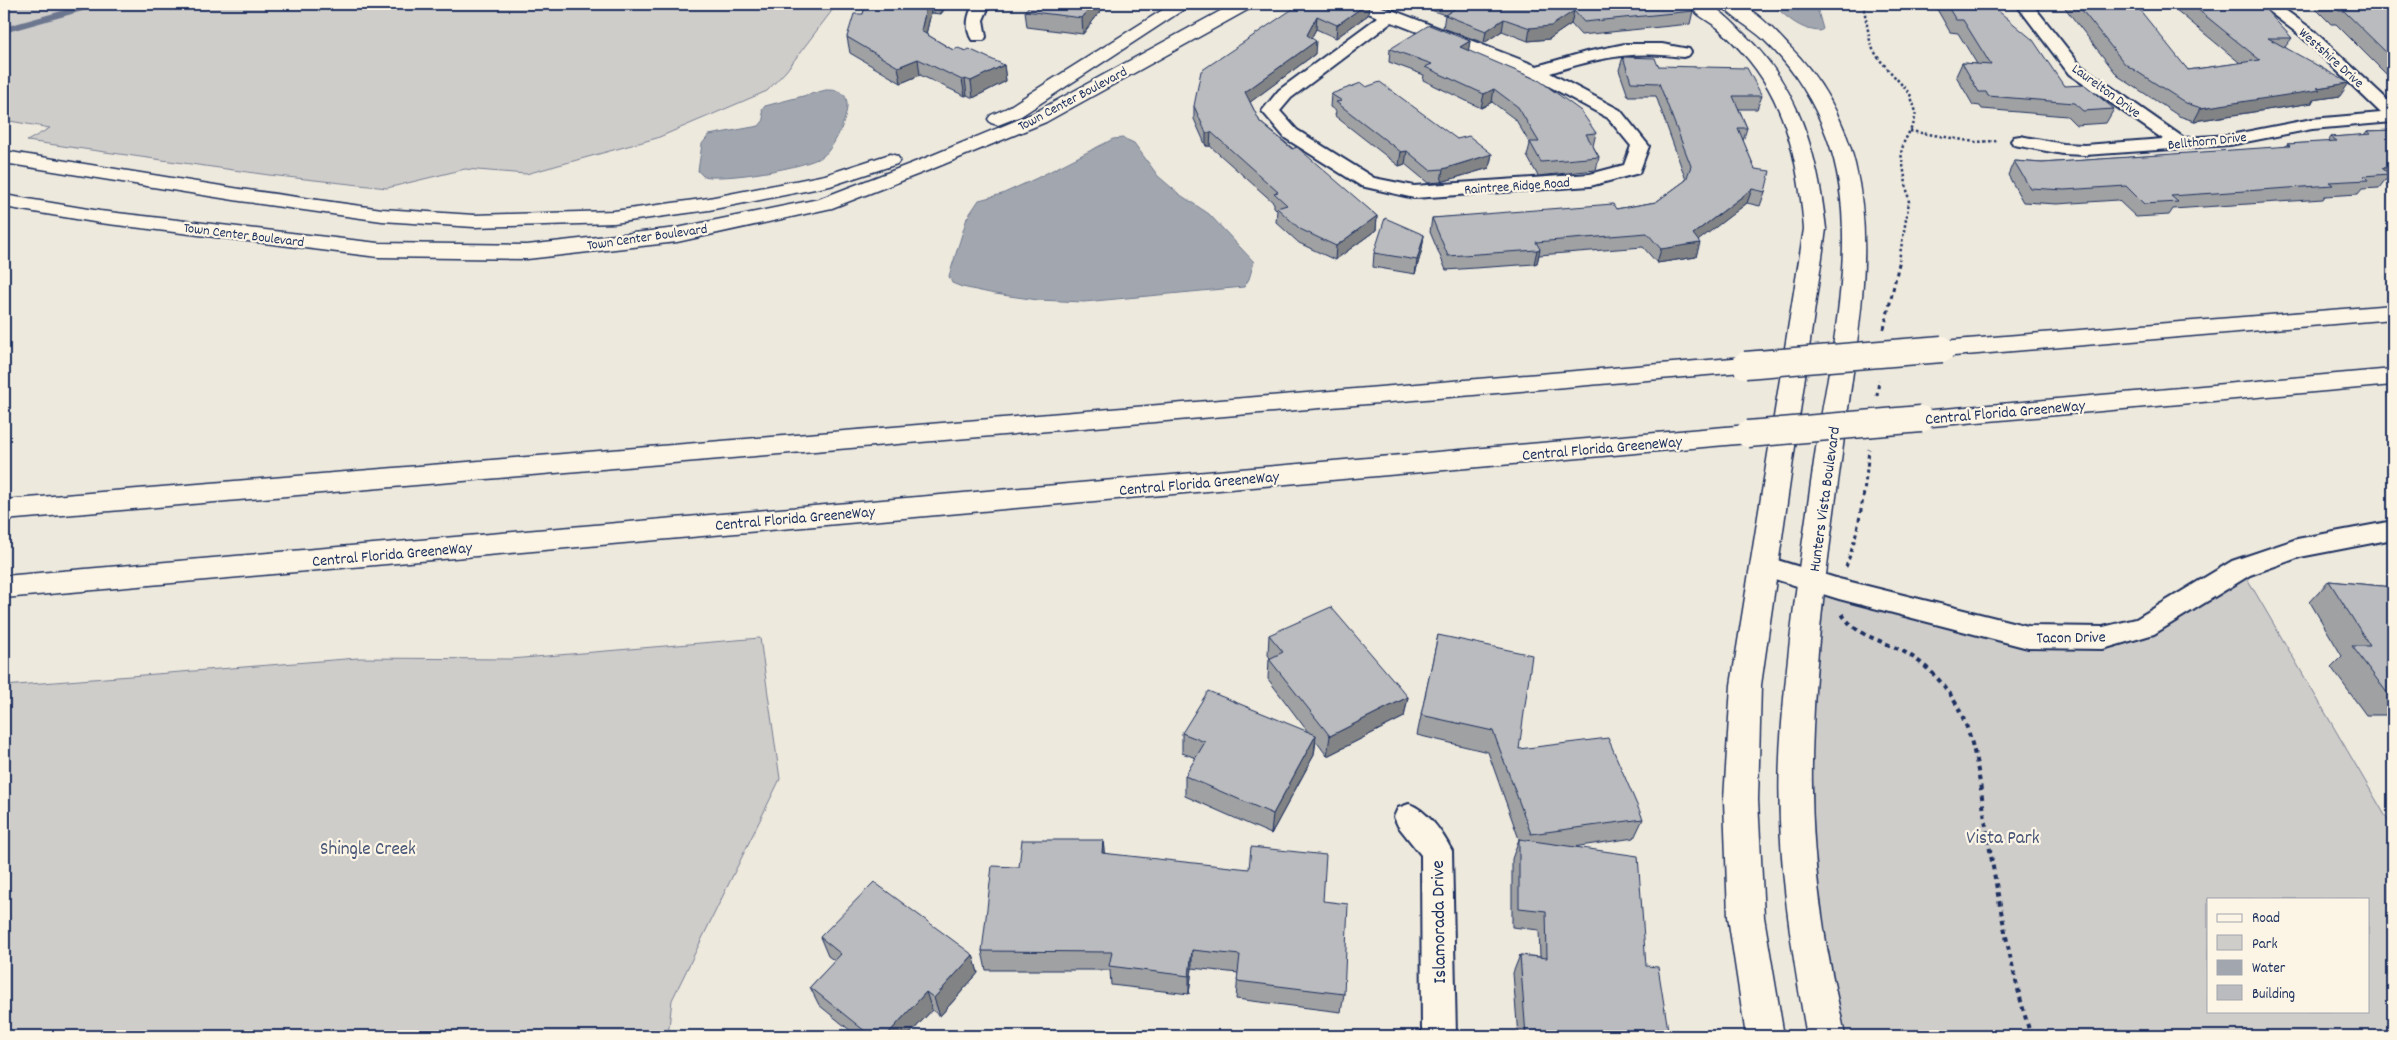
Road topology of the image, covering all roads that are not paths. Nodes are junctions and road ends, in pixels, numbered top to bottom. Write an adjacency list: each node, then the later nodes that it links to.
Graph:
1 (982, 4): 10 (street)
2 (1184, 4): 16 (main road, Town Center Boulevard)
3 (1246, 4): 17 (main road, Town Center Boulevard)
4 (1359, 4): 9 (street, Raintree Ridge Road)
5 (1697, 4): 22 (main road)
6 (1729, 4): 23 (main road, Hunters Vista Boulevard)
7 (2024, 4): 15 (street, Laurelton Drive)
8 (2267, 4): 13 (street, Westshire Drive)
9 (1391, 15): 12 (street, Raintree Ridge Road); 12 (street, Raintree Ridge Road)
10 (978, 37)
11 (1684, 52): 12 (street)
12 (1536, 72)
13 (2393, 116): 15 (street, Bellthorn Drive)
14 (2020, 141): 15 (street, Bellthorn Drive)
15 (2180, 143)
16 (4, 157)
17 (4, 201)
18 (2393, 312): 20 (main road, bridge)
19 (2393, 377): 24 (main road, Central Florida GreeneWay, bridge)
20 (4, 510)
21 (2393, 530): 23 (street, Tacon Drive)
22 (1764, 566): 23 (street, Tacon Drive); 27 (main road)
23 (1812, 580): 28 (main road, Hunters Vista Boulevard)
24 (4, 587)
25 (1409, 816): 26 (street, Islamorada Drive)
26 (1440, 1036)
27 (1765, 1036)
28 (1826, 1036)

